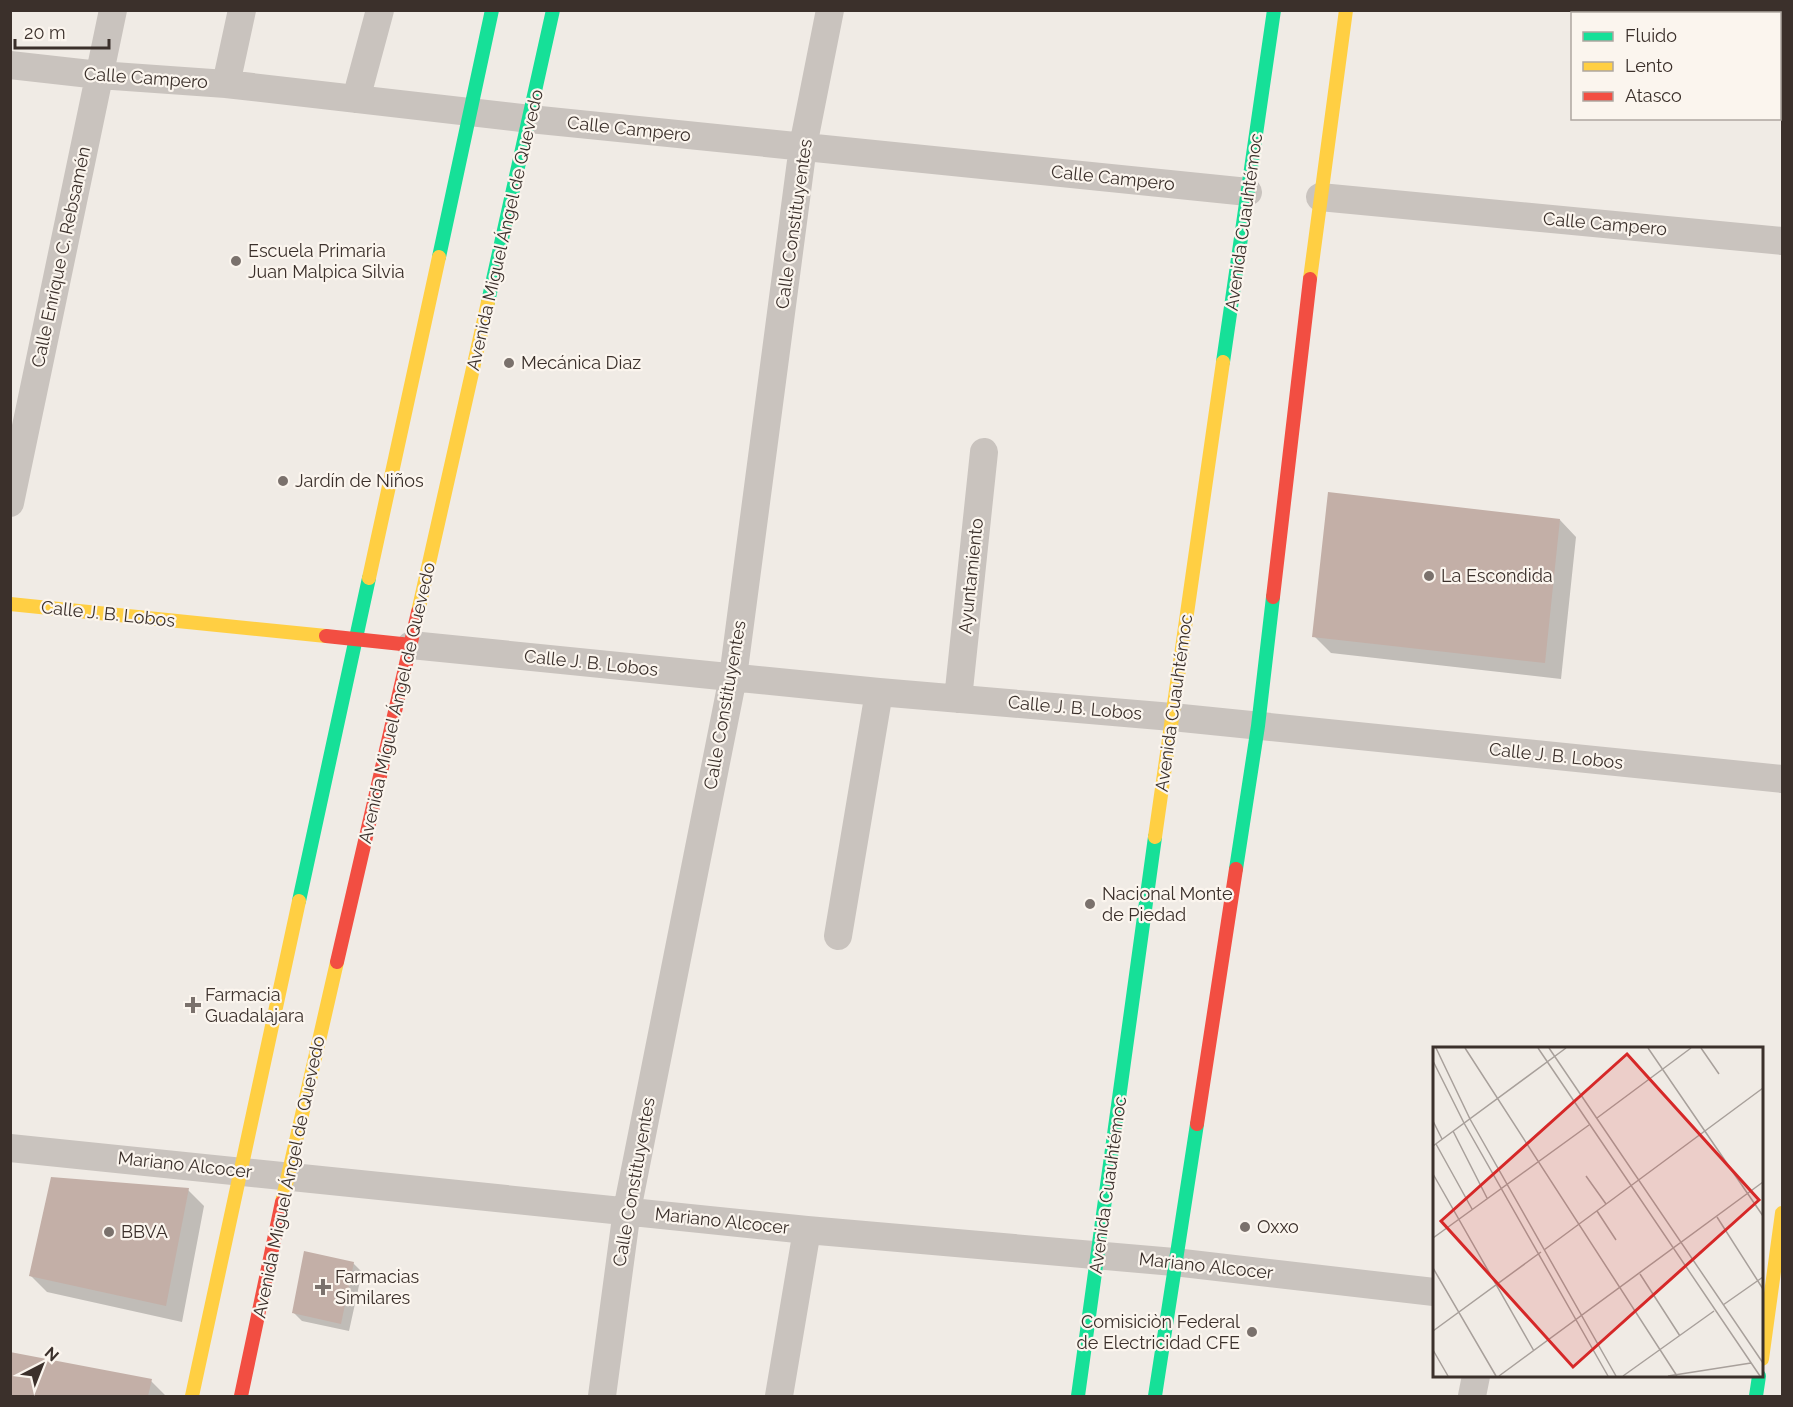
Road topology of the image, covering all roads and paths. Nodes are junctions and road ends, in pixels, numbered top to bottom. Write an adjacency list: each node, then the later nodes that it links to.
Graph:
1 (113, 10): 10 (street, Calle Enrique C. Rebsamén)
2 (242, 10): 11 (street)
3 (380, 10): 12 (street)
4 (492, 10): 13 (main road)
5 (553, 10): 14 (main road, Avenida Miguel Ángel de Quevedo)
6 (830, 10): 15 (street, Calle Constituyentes)
7 (1274, 10): 16 (main road, Avenida Cuauhtémoc)
8 (1346, 10): 17 (main road)
9 (10, 65): 10 (street, Calle Campero)
10 (99, 75): 11 (street, Calle Campero); 20 (street, Calle Enrique C. Rebsamén)
11 (226, 84): 12 (street, Calle Campero)
12 (356, 99): 13 (street, Calle Campero)
13 (468, 111): 14 (street, Calle Campero); 22 (main road)
14 (530, 118): 15 (street, Calle Campero); 23 (main road, Avenida Miguel Ángel de Quevedo)
15 (803, 146): 16 (street, Calle Campero); 24 (street, Calle Constituyentes)
16 (1248, 192): 27 (main road, Avenida Cuauhtémoc)
17 (1320, 197): 18 (street, Calle Campero); 28 (main road)
18 (1782, 241)
19 (984, 452): 26 (street, Ayuntamiento)
20 (10, 503)
21 (10, 604): 22 (main road, Calle J. B. Lobos)
22 (356, 639): 23 (main road, Calle J. B. Lobos); 32 (main road)
23 (411, 645): 24 (street, Calle J. B. Lobos); 33 (main road, Avenida Miguel Ángel de Quevedo)
24 (733, 677): 25 (street, Calle J. B. Lobos); 34 (street, Calle Constituyentes)
25 (879, 692): 26 (street, Calle J. B. Lobos); 30 (street)
26 (958, 699): 27 (street, Calle J. B. Lobos)
27 (1172, 717): 28 (street, Calle J. B. Lobos); 37 (main road, Avenida Cuauhtémoc)
28 (1258, 726): 29 (street, Calle J. B. Lobos); 38 (main road)
29 (1782, 778)
30 (838, 936)
31 (10, 1148): 32 (street, Mariano Alcocer)
32 (240, 1171): 33 (street, Mariano Alcocer); 44 (main road)
33 (287, 1176): 34 (street, Mariano Alcocer); 45 (main road, Avenida Miguel Ángel de Quevedo)
34 (627, 1210): 36 (street, Mariano Alcocer); 46 (street, Calle Constituyentes)
35 (1782, 1213): 40 (main road)
36 (807, 1230): 37 (street, Mariano Alcocer); 47 (street)
37 (1098, 1255): 38 (street, Mariano Alcocer); 48 (main road, Avenida Cuauhtémoc)
38 (1174, 1262): 39 (street, Mariano Alcocer); 49 (main road)
39 (1433, 1292)
40 (1770, 1319): 41 (main road)
41 (1763, 1350)
42 (1476, 1377): 50 (street)
43 (1759, 1377): 51 (main road)
44 (192, 1396)
45 (241, 1396)
46 (602, 1396)
47 (779, 1396)
48 (1078, 1396)
49 (1155, 1396)
50 (1472, 1396)
51 (1756, 1396)

